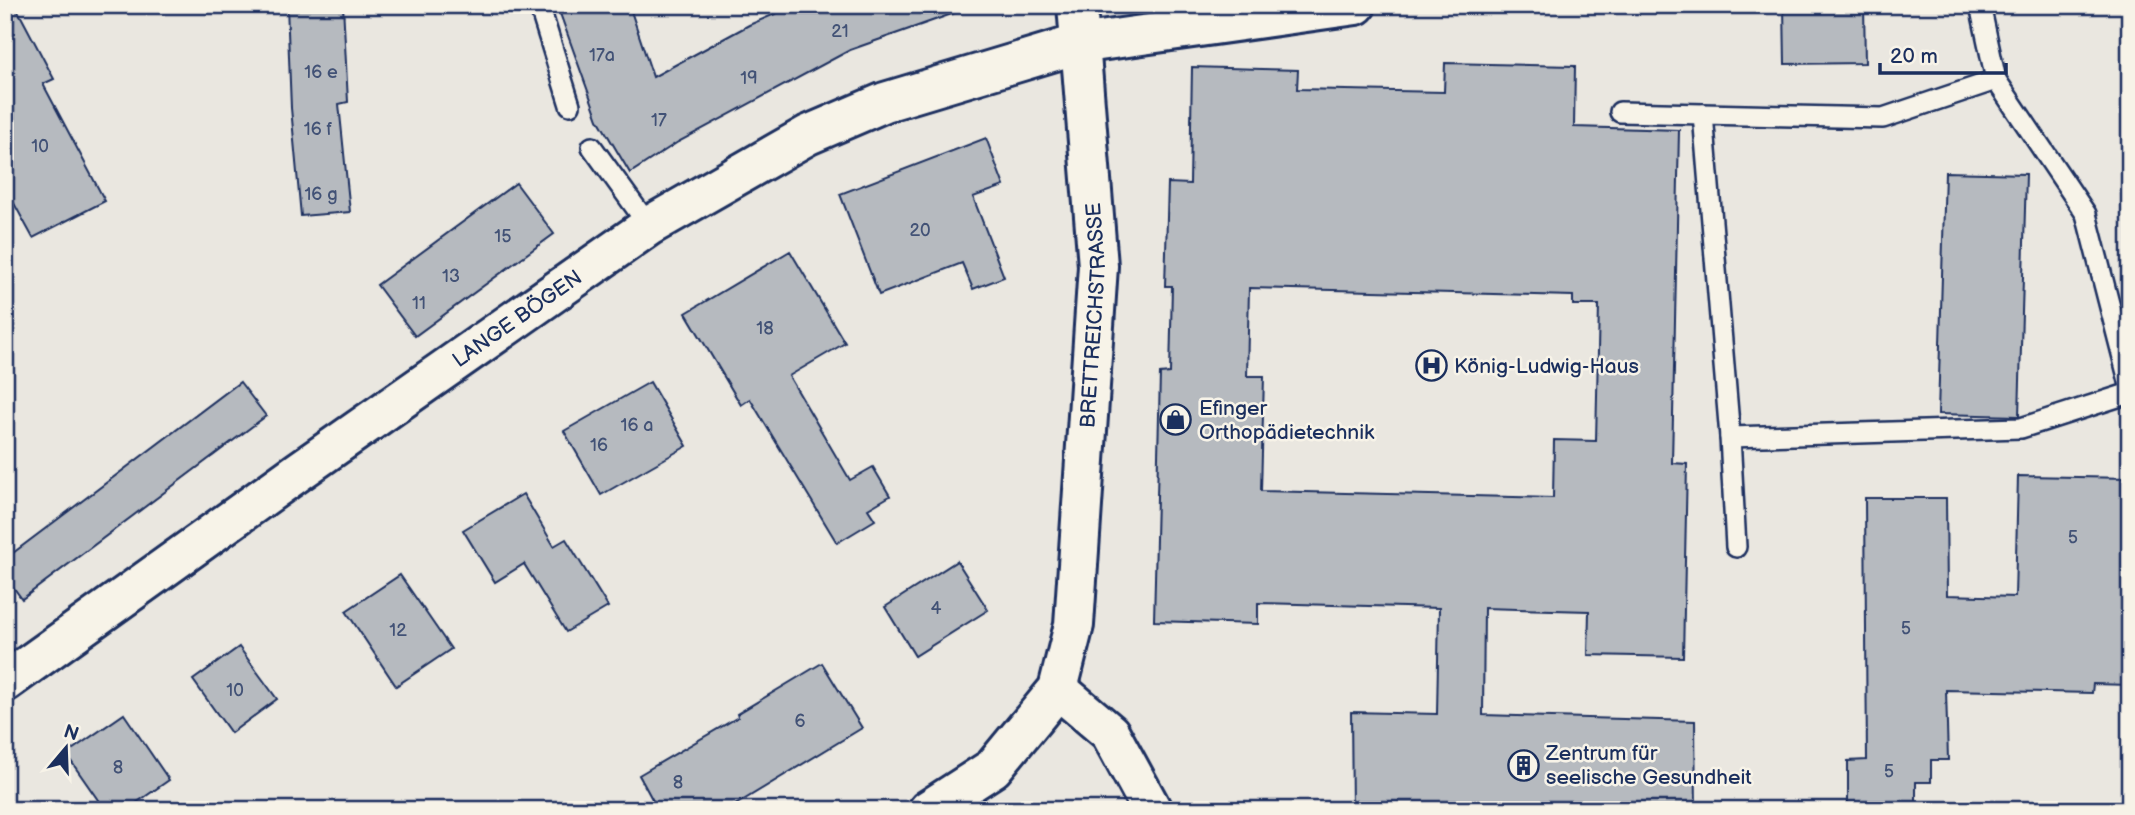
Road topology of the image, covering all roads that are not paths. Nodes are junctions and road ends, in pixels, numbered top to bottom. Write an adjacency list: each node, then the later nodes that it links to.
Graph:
1 (539, 5): 7 (lane)
2 (1077, 5): 5 (street, BRETTREICHSTRASSE)
3 (1356, 5): 5 (street, LANGE BÖGEN)
4 (1980, 5): 6 (lane)
5 (1078, 44): 11 (street, LANGE BÖGEN); 17 (street, BRETTREICHSTRASSE)
6 (1996, 80): 9 (lane); 12 (lane)
7 (570, 106)
8 (1620, 112): 9 (lane)
9 (1703, 114): 14 (lane)
10 (592, 148): 11 (lane)
11 (649, 226): 16 (street, LANGE BÖGEN)
12 (2130, 386)
13 (2130, 393): 14 (lane)
14 (1730, 437): 15 (lane)
15 (1736, 547)
16 (5, 682)
17 (1058, 689): 18 (street); 19 (street)
18 (928, 810)
19 (1152, 810)

